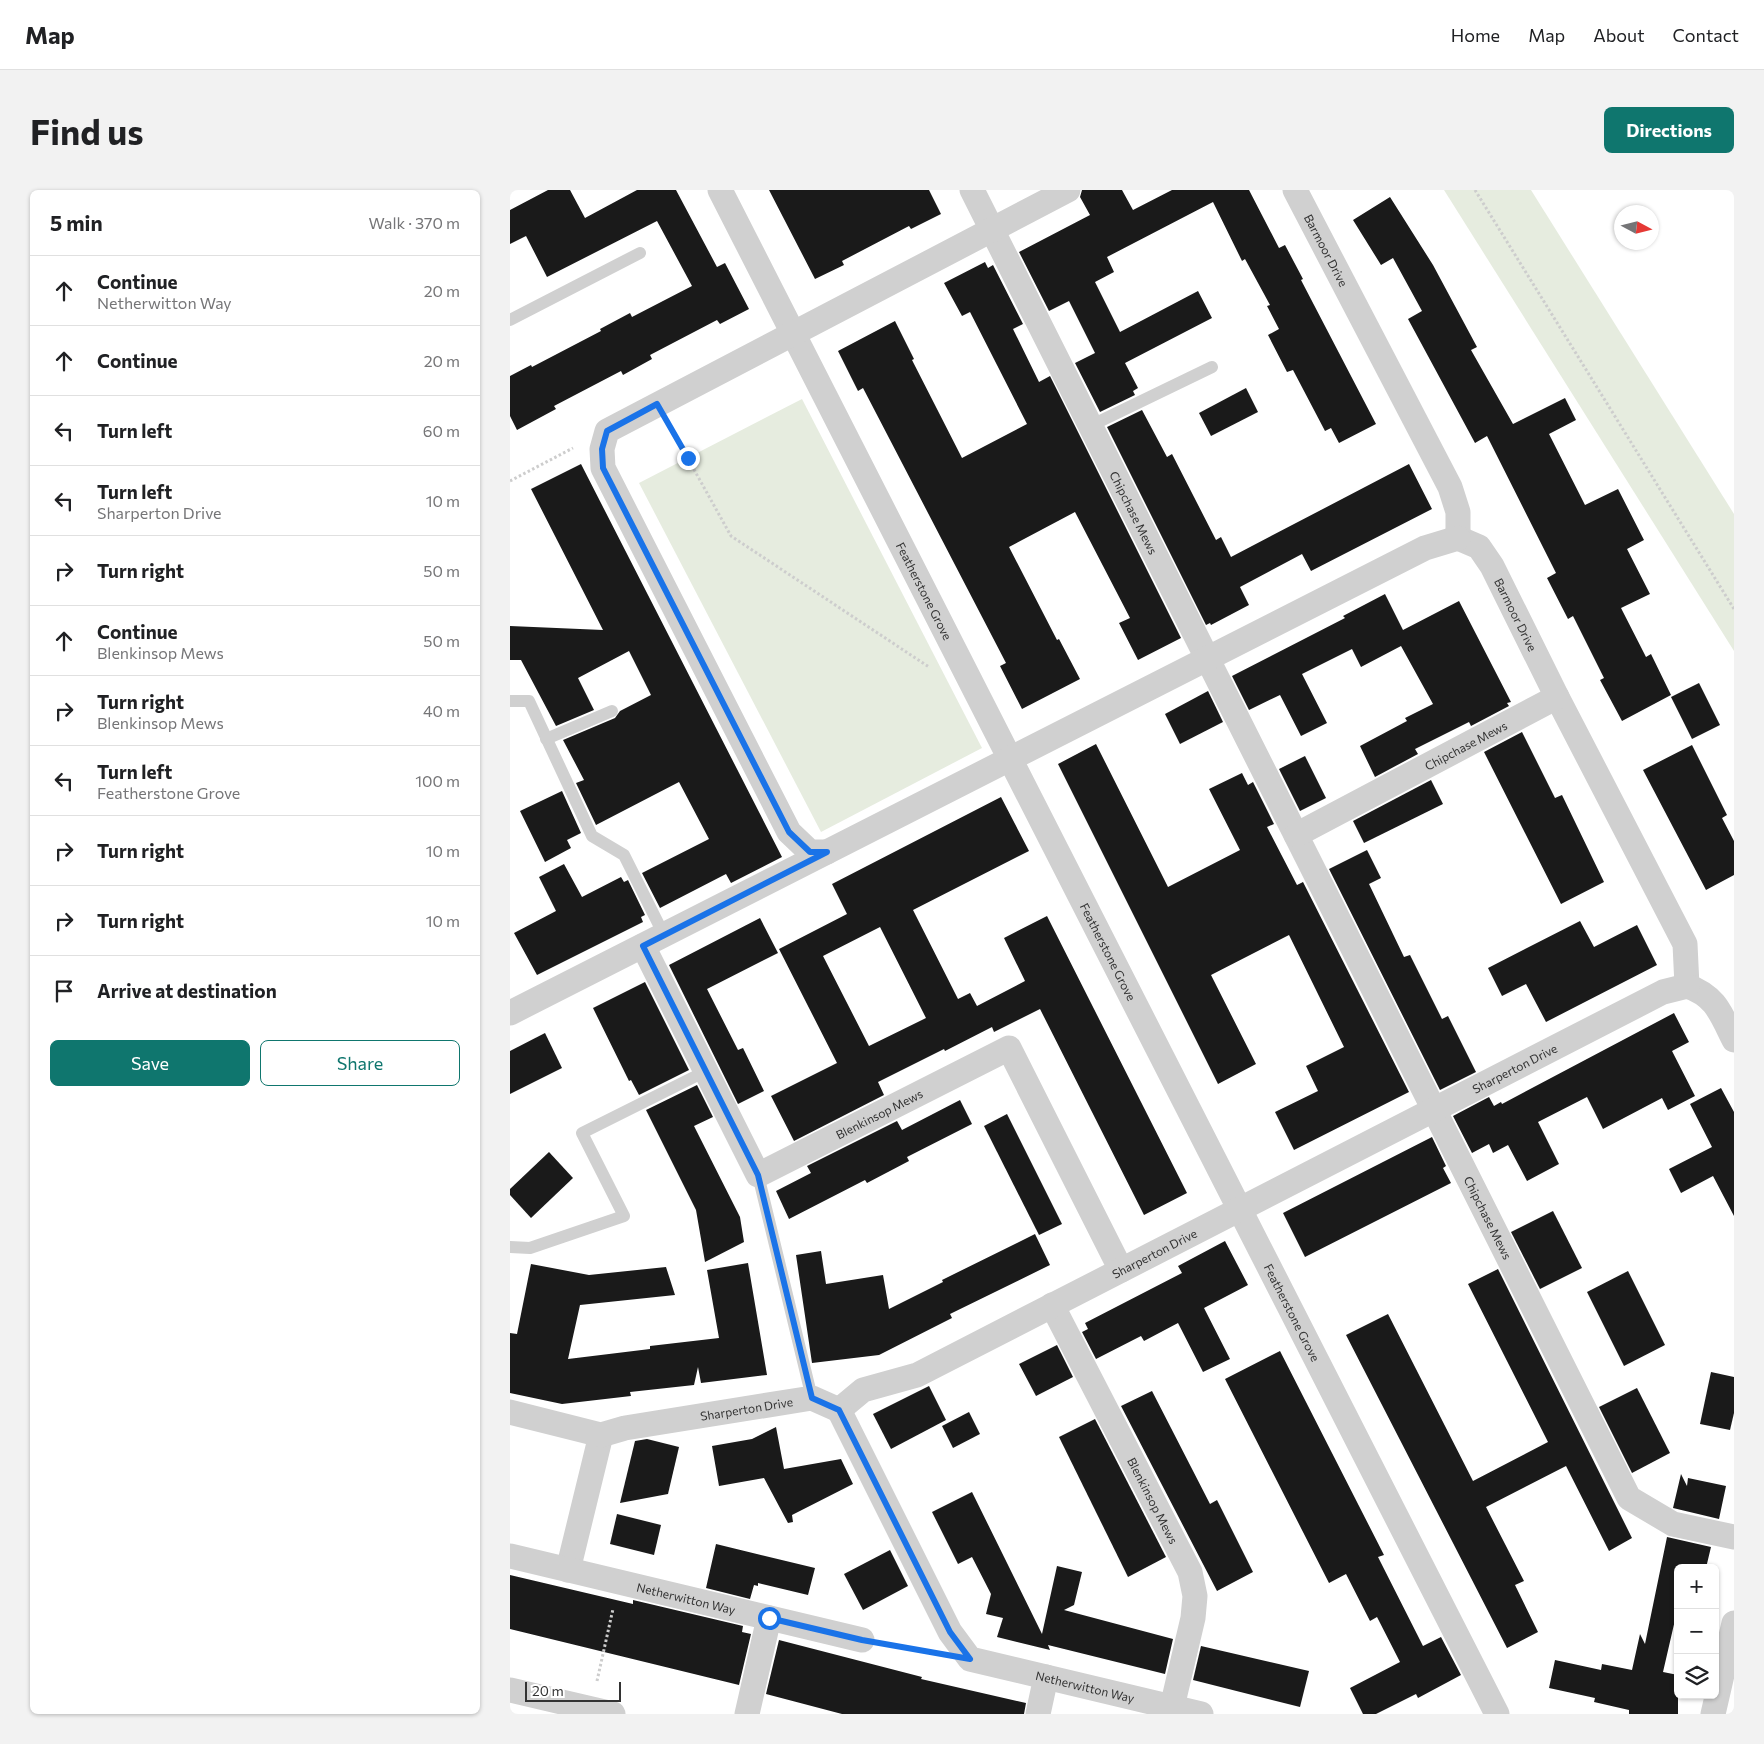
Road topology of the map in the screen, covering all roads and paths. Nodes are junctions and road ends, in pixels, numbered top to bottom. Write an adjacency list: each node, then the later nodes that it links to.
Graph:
1 (720, 190): 9 (street, Featherstone Grove)
2 (972, 190): 6 (street, Chipchase Mews)
3 (1068, 190): 6 (street)
4 (1295, 190): 15 (street, Barmoor Drive)
5 (1475, 190): 16 (path)
6 (992, 230): 9 (street); 12 (street, Chipchase Mews)
7 (640, 253): 8 (lane)
8 (510, 320)
9 (793, 334): 11 (street); 23 (street, Featherstone Grove)
10 (1212, 367): 12 (lane)
11 (657, 404): 13 (street); 18 (path)
12 (1090, 426): 17 (street, Chipchase Mews)
13 (607, 431): 14 (path); 25 (street)
14 (510, 481)
15 (1458, 538): 17 (street); 19 (street, Barmoor Drive)
16 (1734, 609)
17 (1207, 659): 23 (street); 24 (street, Chipchase Mews)
18 (930, 667)
19 (1557, 698): 24 (street, Chipchase Mews); 27 (street, Barmoor Drive)
20 (510, 700): 22 (lane)
21 (612, 712): 22 (lane)
22 (546, 739): 26 (lane)
23 (1011, 759): 25 (street); 33 (street, Featherstone Grove)
24 (1296, 835): 31 (street, Chipchase Mews)
25 (827, 852): 26 (street)
26 (653, 940): 28 (street); 30 (street)
27 (1687, 986): 29 (street); 31 (street, Sharperton Drive)
28 (510, 1013)
29 (1734, 1040)
30 (706, 1071): 32 (street); 34 (lane)
31 (1434, 1110): 33 (street, Sharperton Drive); 41 (street, Chipchase Mews)
32 (758, 1175): 35 (street, Blenkinsop Mews); 37 (lane)
33 (1241, 1209): 35 (street, Sharperton Drive); 56 (street, Featherstone Grove)
34 (510, 1247)
35 (1121, 1270): 36 (street, Sharperton Drive)
36 (1052, 1305): 38 (street, Sharperton Drive); 51 (street, Blenkinsop Mews)
37 (812, 1398): 38 (street); 40 (street, Sharperton Drive)
38 (839, 1410): 48 (street)
39 (510, 1412): 40 (street)
40 (601, 1435): 43 (street)
41 (1734, 1537)
42 (510, 1556): 43 (street, Netherwitton Way)
43 (568, 1570): 44 (street, Netherwitton Way)
44 (620, 1582): 45 (street, Netherwitton Way); 52 (path)
45 (769, 1618): 47 (street, Netherwitton Way); 53 (street)
46 (1734, 1623): 57 (street)
47 (862, 1640): 48 (path)
48 (970, 1659): 49 (street, Netherwitton Way)
49 (1046, 1677): 51 (street, Netherwitton Way); 54 (street)
50 (510, 1690): 52 (street)
51 (1172, 1707): 55 (street, Netherwitton Way)
52 (602, 1711)
53 (747, 1714)
54 (1038, 1714)
55 (1201, 1714)
56 (1498, 1714)
57 (1713, 1714)

